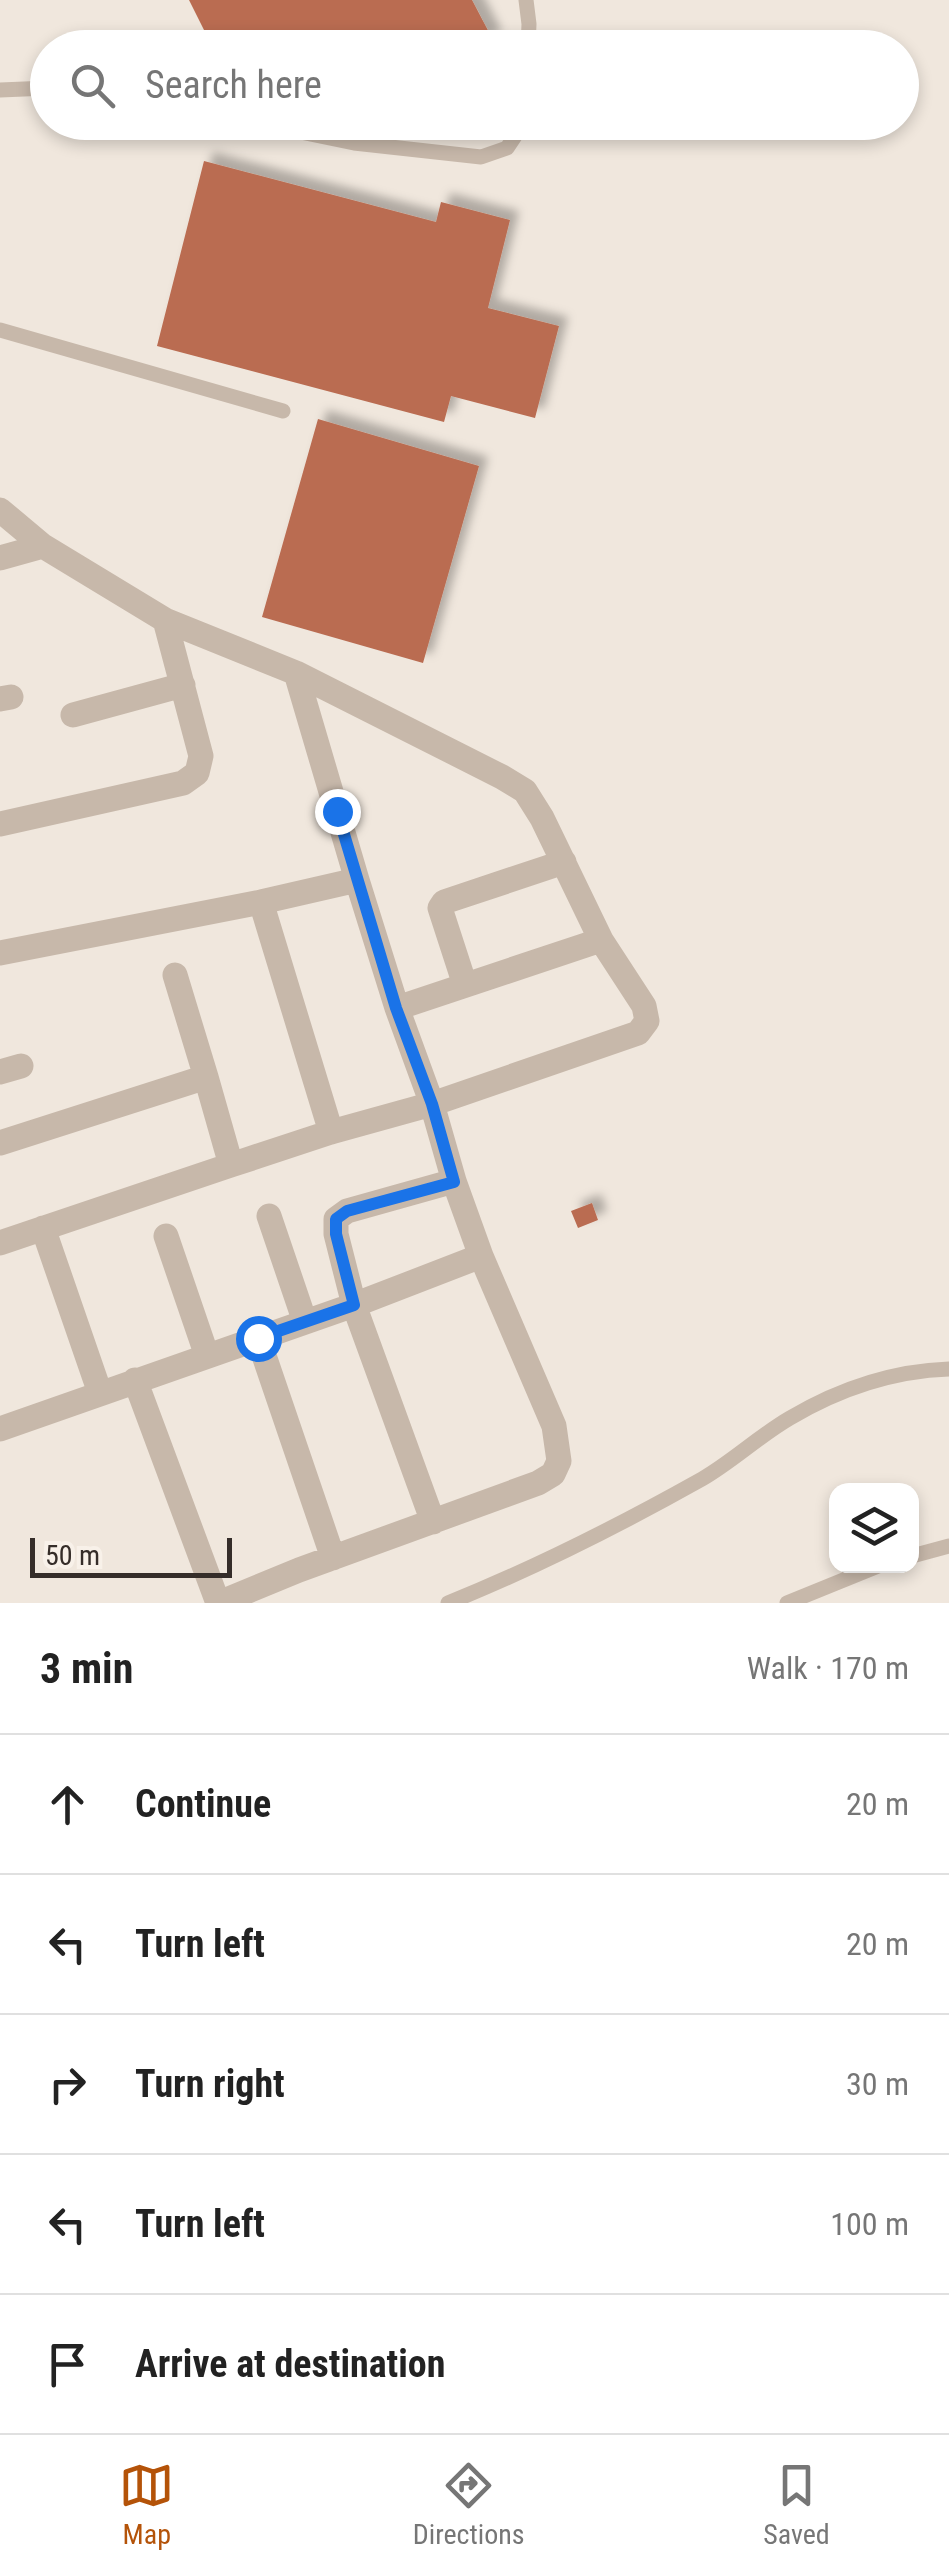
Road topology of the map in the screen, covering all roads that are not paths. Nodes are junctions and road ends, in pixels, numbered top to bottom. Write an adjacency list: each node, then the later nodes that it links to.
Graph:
1 (526, 0): 2 (lane)
2 (530, 30)
3 (30, 89): 4 (lane)
4 (0, 90)
5 (339, 140): 6 (lane)
6 (513, 140)
7 (0, 330): 8 (lane)
8 (283, 411)
9 (0, 510): 10 (street)
10 (43, 546): 11 (street); 12 (street)
11 (0, 558)
12 (165, 620): 13 (street); 14 (street)
13 (296, 673): 17 (street); 18 (street)
14 (183, 684): 15 (street); 16 (street)
15 (73, 715)
16 (0, 824)
17 (564, 862): 20 (street); 23 (street)
18 (357, 880): 19 (street); 24 (street)
19 (261, 902): 21 (street); 27 (street)
20 (601, 940): 23 (street); 26 (street)
21 (0, 953)
22 (175, 974): 25 (street)
23 (465, 985): 24 (street)
24 (396, 1008): 26 (street)
25 (206, 1077): 28 (street); 29 (street)
26 (432, 1104): 27 (street); 30 (street)
27 (331, 1132): 29 (street)
28 (0, 1144)
29 (231, 1164): 32 (street)
30 (454, 1182): 35 (street); 36 (street)
31 (270, 1216): 37 (street)
32 (43, 1228): 34 (street); 42 (street)
33 (166, 1236): 39 (street)
34 (0, 1243)
35 (481, 1256): 36 (street); 44 (street)
36 (354, 1305): 37 (street); 44 (street)
37 (304, 1322): 38 (street)
38 (258, 1338): 39 (street); 47 (street)
39 (206, 1356): 41 (street)
40 (949, 1368): 50 (lane)
41 (136, 1380): 42 (street); 49 (street)
42 (100, 1393): 43 (street)
43 (0, 1429)
44 (434, 1522): 47 (street)
45 (949, 1546): 46 (lane)
46 (919, 1554)
47 (333, 1558): 49 (street)
48 (861, 1573): 51 (lane)
49 (219, 1603)
50 (448, 1603)
51 (787, 1603)

